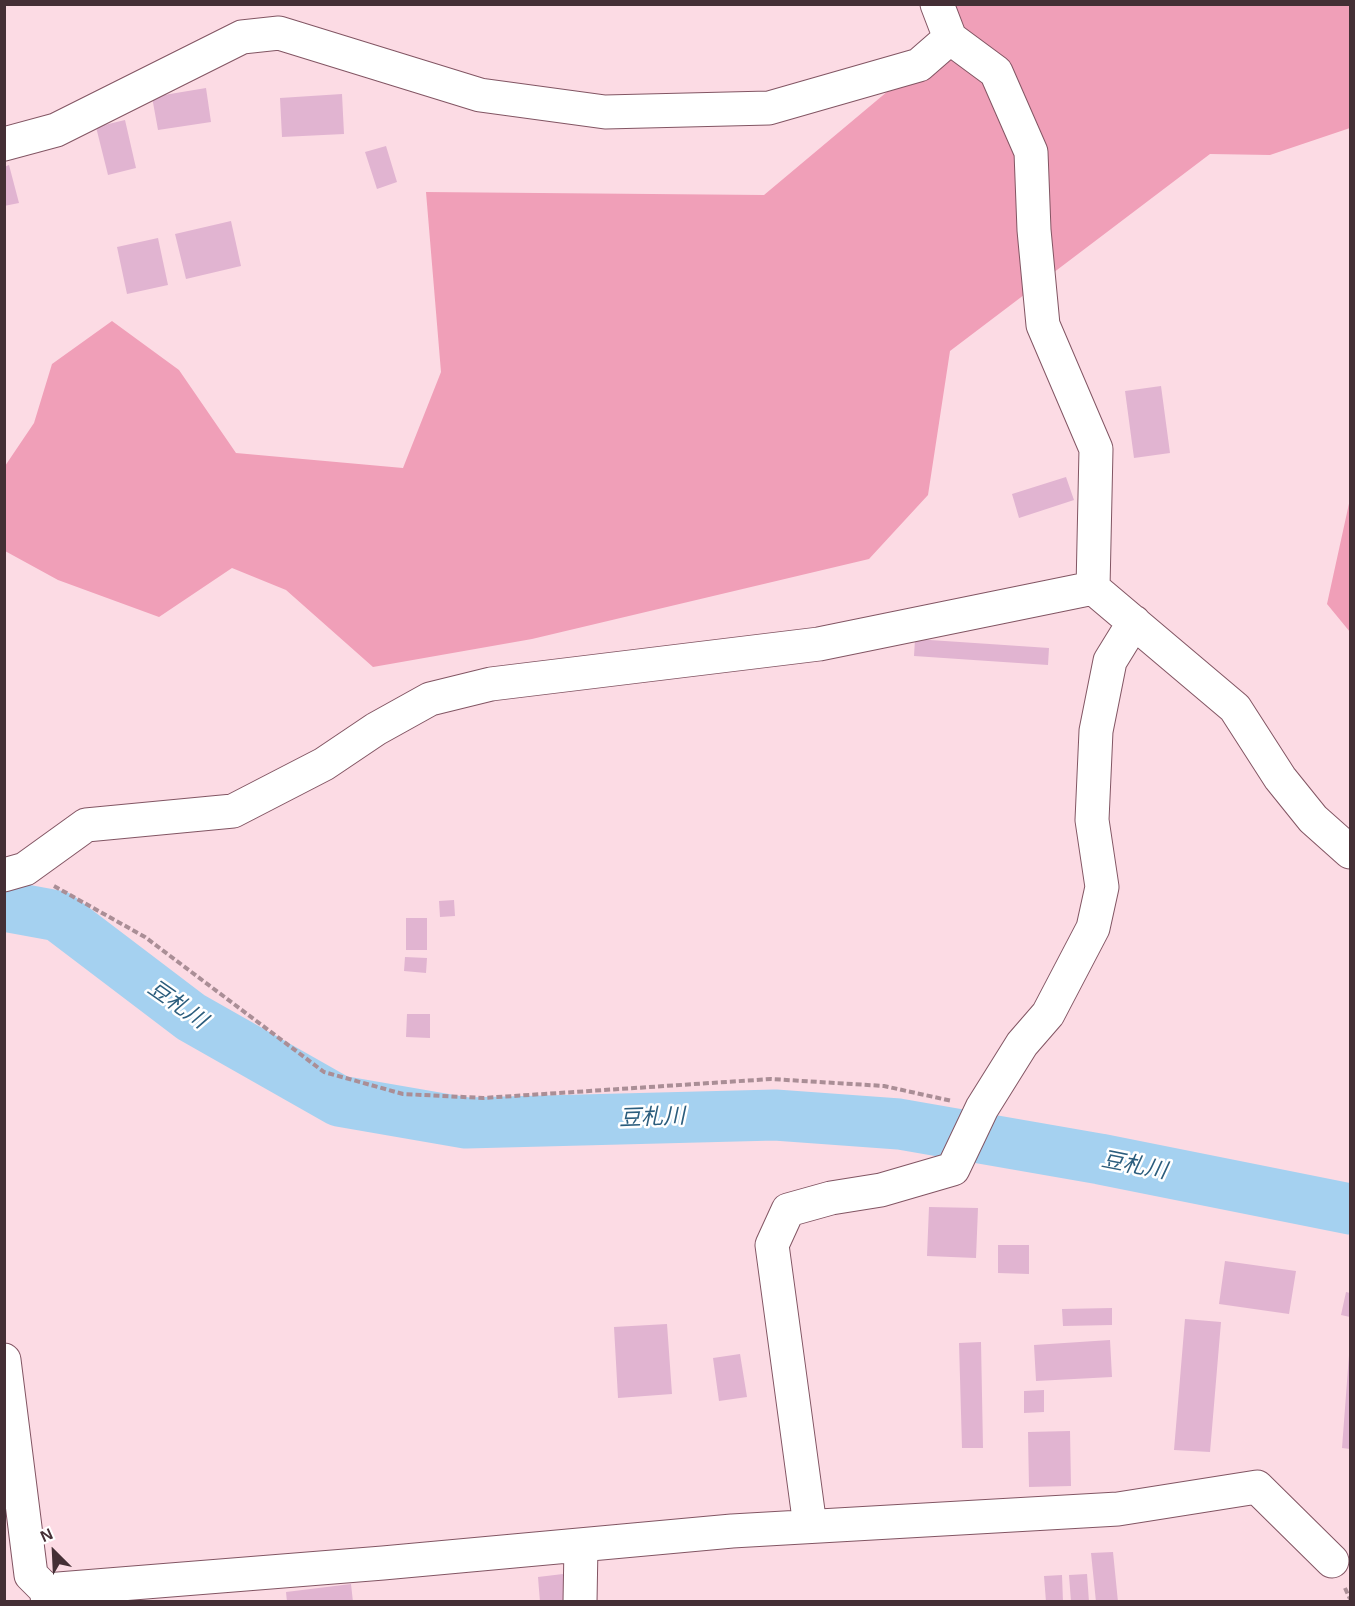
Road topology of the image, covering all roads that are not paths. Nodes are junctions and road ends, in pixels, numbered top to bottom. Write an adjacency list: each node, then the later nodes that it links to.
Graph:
1 (937, 4): 2 (street)
2 (950, 38): 3 (street); 4 (street)
3 (4, 144)
4 (1093, 588): 5 (street); 7 (street)
5 (1134, 622): 6 (street); 9 (street)
6 (1350, 852)
7 (15, 872)
8 (4, 1360): 12 (street)
9 (810, 1526): 10 (street); 11 (street)
10 (581, 1546): 12 (street); 13 (street)
11 (1332, 1561)
12 (32, 1587)
13 (580, 1602)

